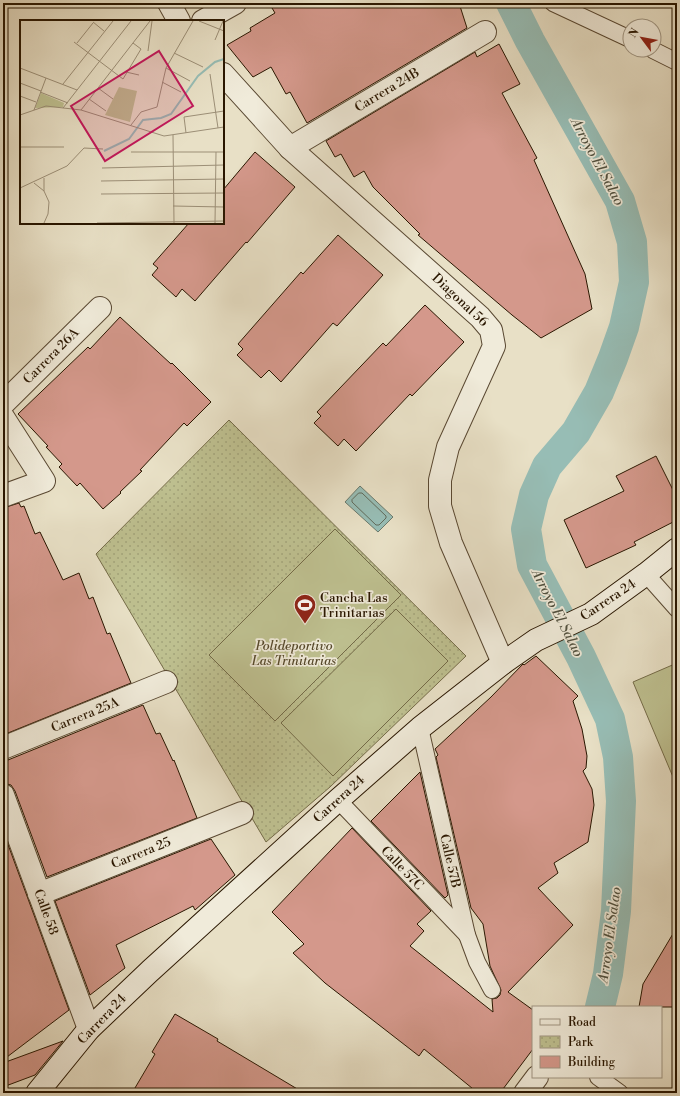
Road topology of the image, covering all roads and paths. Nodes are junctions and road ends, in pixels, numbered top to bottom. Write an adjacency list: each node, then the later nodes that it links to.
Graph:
1 (169, 3): 4 (street)
2 (235, 3): 5 (street)
3 (553, 3): 7 (lane)
4 (178, 20)
5 (205, 20)
6 (485, 32): 11 (street, Carrera 24B)
7 (622, 35)
8 (662, 54): 9 (lane)
9 (677, 62)
10 (224, 75): 11 (street, Diagonal 56)
11 (290, 148): 19 (street, Diagonal 56)
12 (100, 308): 13 (street, Carrera 26A)
13 (3, 404)
14 (3, 416): 15 (street)
15 (3, 496)
16 (677, 549): 17 (street, Carrera 24)
17 (646, 574): 18 (lane); 19 (street, Carrera 24)
18 (677, 609)
19 (503, 663): 21 (street, Carrera 24)
20 (166, 682): 22 (street, Carrera 25A)
21 (420, 728): 24 (street, Carrera 24); 27 (lane, Calle 57B)
22 (3, 748)
23 (3, 795): 26 (street, Calle 58)
24 (338, 800): 27 (lane, Calle 57C); 29 (street, Carrera 24)
25 (242, 813): 26 (street, Carrera 25)
26 (39, 894): 29 (street, Calle 58)
27 (467, 935): 28 (lane, Calle 57B)
28 (492, 990)
29 (89, 1029): 32 (street, Carrera 24)
30 (536, 1078): 33 (street)
31 (599, 1078): 34 (lane)
32 (37, 1093)
33 (525, 1093)
34 (620, 1093)

